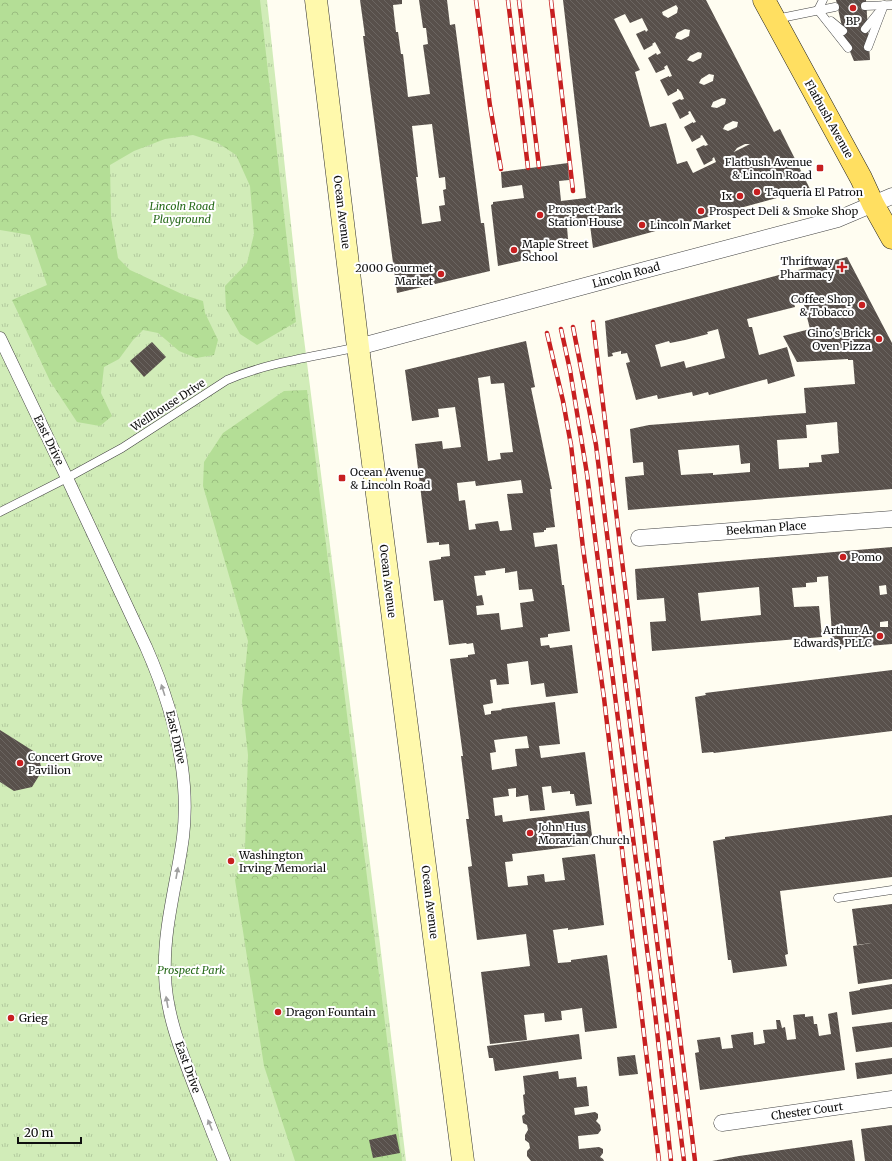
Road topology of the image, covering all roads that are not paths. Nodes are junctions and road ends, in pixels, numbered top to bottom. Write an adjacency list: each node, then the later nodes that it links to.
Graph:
1 (316, 0): 16 (main road, Ocean Avenue)
2 (764, 0): 8 (main road, Flatbush Avenue)
3 (822, 0): 7 (lane)
4 (884, 2): 5 (lane); 9 (lane); 11 (lane)
5 (865, 6)
6 (835, 7): 7 (lane)
7 (818, 10): 8 (lane); 10 (lane); 12 (lane)
8 (775, 20): 13 (main road, Flatbush Avenue)
9 (865, 30)
10 (843, 31)
11 (868, 47)
12 (848, 48)
13 (883, 200): 14 (main road, Flatbush Avenue); 16 (street, Lincoln Road)
14 (892, 238)
15 (0, 338): 17 (street, East Drive)
16 (358, 347): 17 (lane, Wellhouse Drive); 26 (main road, Ocean Avenue)
17 (67, 478): 18 (lane, Wellhouse Drive); 25 (street, East Drive, one-way to 17)
18 (0, 512)
19 (892, 519): 20 (street, Beekman Place)
20 (639, 538)
21 (892, 890): 22 (lane)
22 (838, 898)
23 (892, 1099): 24 (street, Chester Court)
24 (722, 1123)
25 (224, 1161)
26 (463, 1161)

